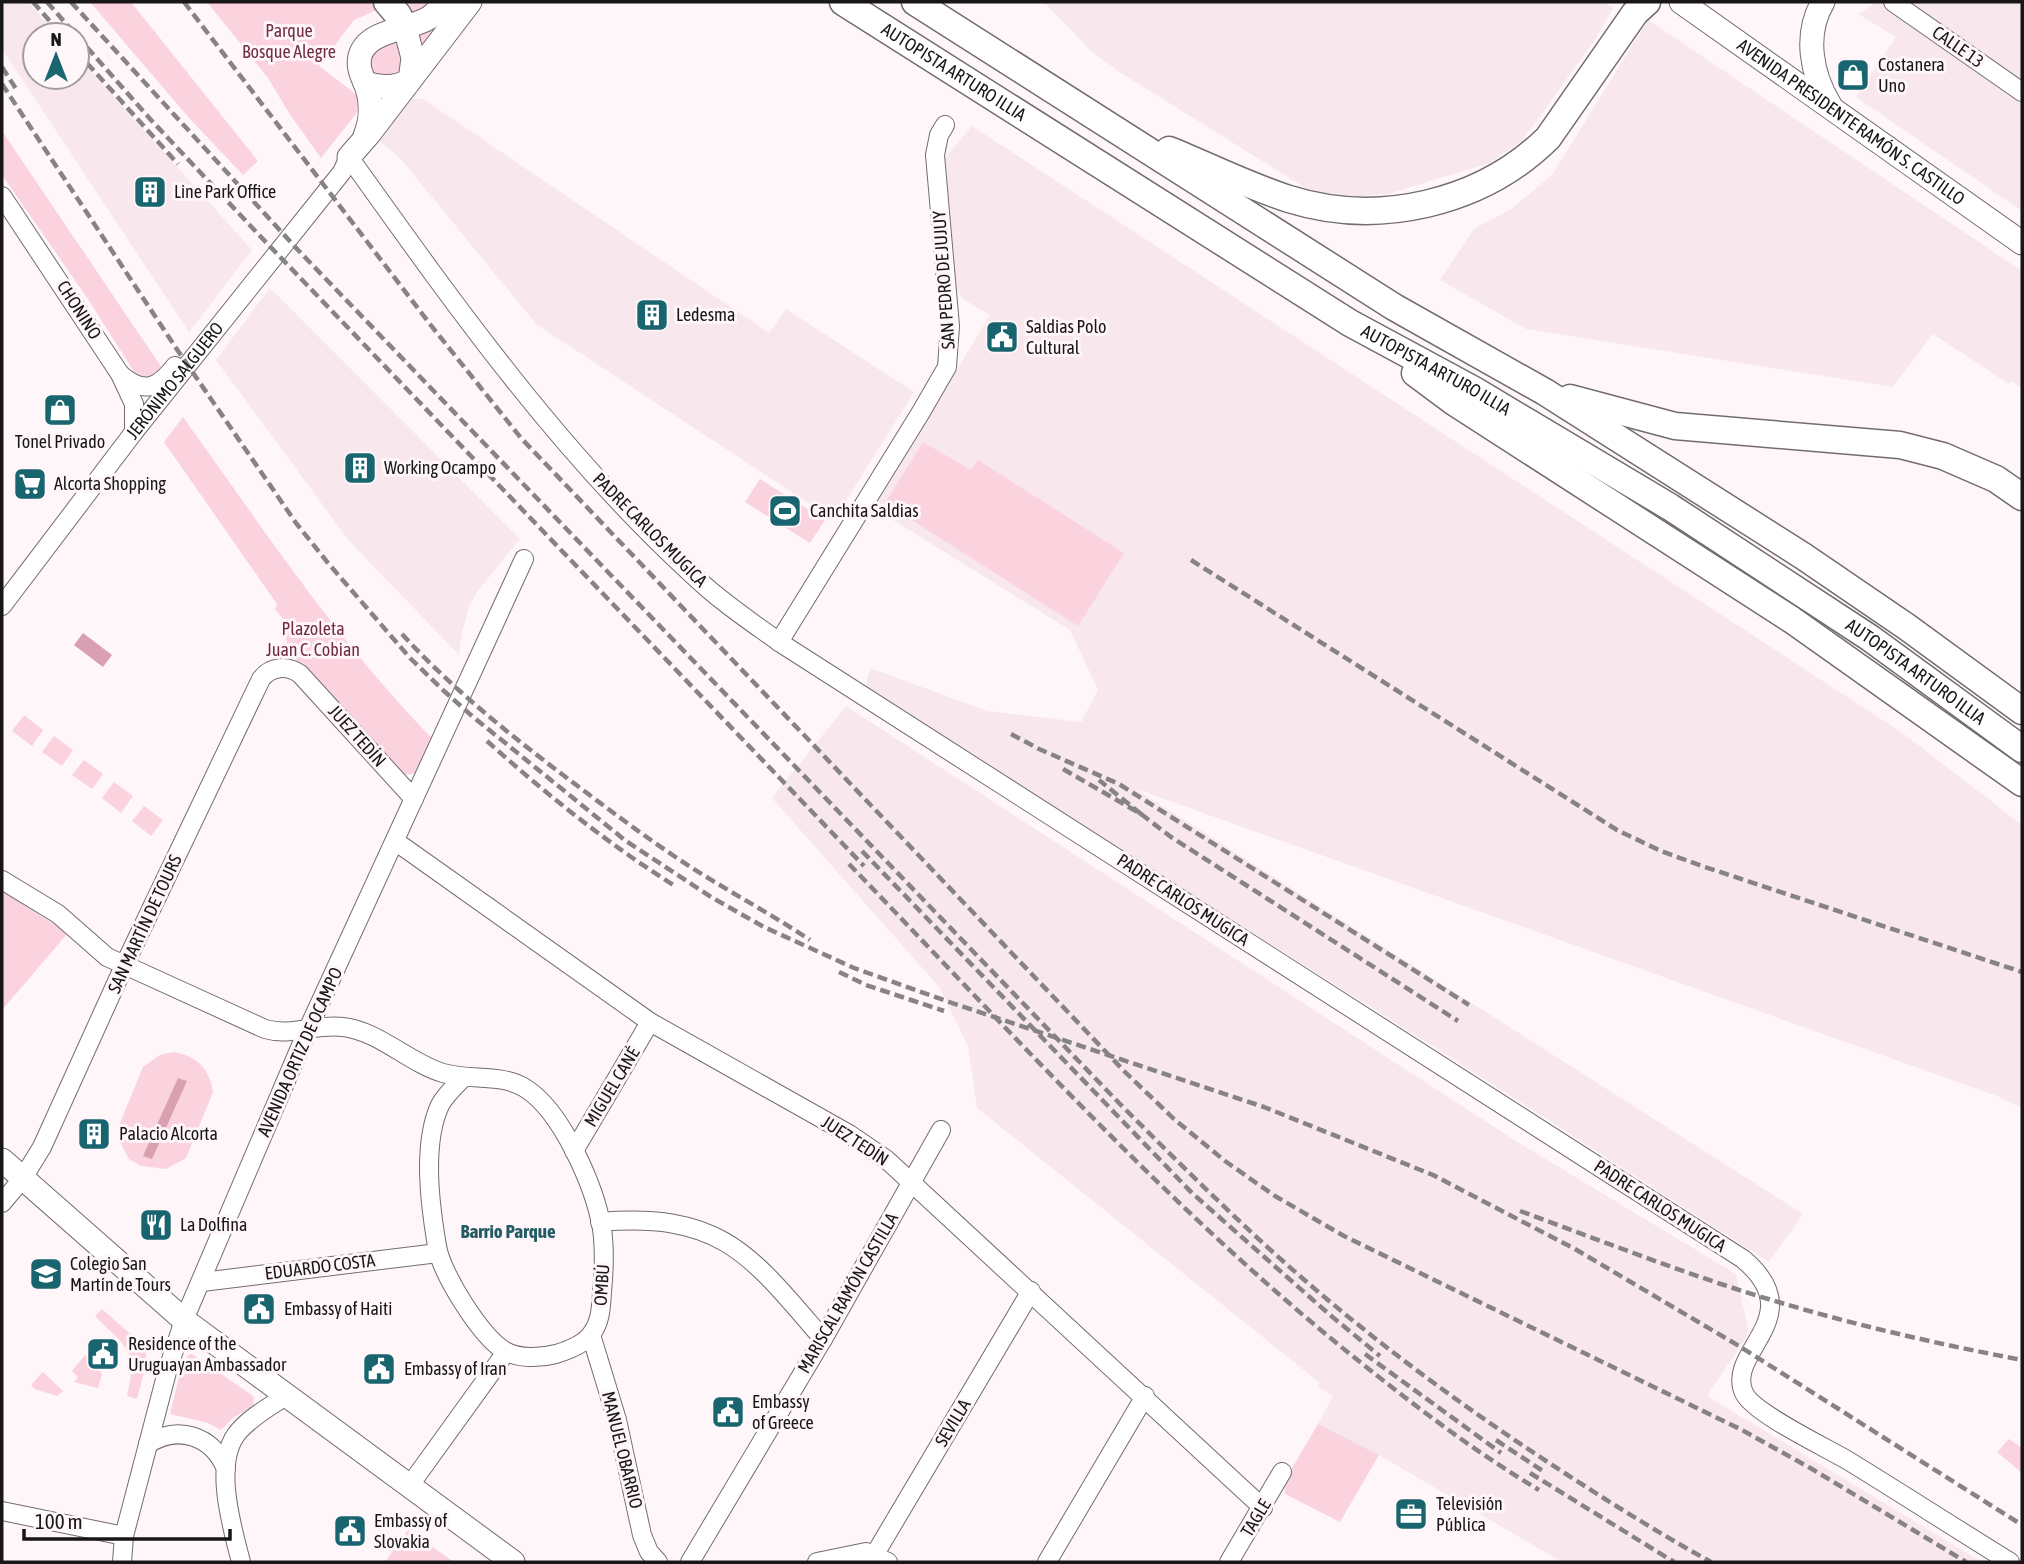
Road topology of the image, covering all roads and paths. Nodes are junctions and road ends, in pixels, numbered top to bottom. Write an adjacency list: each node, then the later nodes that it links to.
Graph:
1 (387, 2): 10 (highway)
2 (445, 2): 10 (main road)
3 (470, 2): 11 (main road, JERÓNIMO SALGUERO)
4 (915, 2): 16 (highway, AUTOPISTA ARTURO ILLIA)
5 (1647, 2): 16 (highway)
6 (1681, 2): 14 (main road, AVENIDA PRESIDENTE RAMÓN S. CASTILLO)
7 (1823, 2): 14 (main road)
8 (1894, 2): 13 (street, CALLE 13)
9 (847, 5): 21 (highway, AUTOPISTA ARTURO ILLIA)
10 (405, 28): 11 (main road); 12 (main road)
11 (410, 80): 12 (main road); 17 (main road, JERÓNIMO SALGUERO)
12 (365, 83): 17 (main road)
13 (2022, 92)
14 (1833, 109): 20 (main road, AVENIDA PRESIDENTE RAMÓN S. CASTILLO)
15 (945, 125): 28 (street, SAN PEDRO DE JUJUY)
16 (1109, 125): 23 (highway, AUTOPISTA ARTURO ILLIA)
17 (364, 139): 18 (main road, JERÓNIMO SALGUERO)
18 (349, 157): 22 (street, JERÓNIMO SALGUERO); 24 (street, JERÓNIMO SALGUERO); 28 (street, PADRE CARLOS MUGICA)
19 (2, 197): 22 (street, CHONINO)
20 (2022, 243)
21 (1350, 323): 31 (highway, AUTOPISTA ARTURO ILLIA); 32 (highway)
22 (120, 374): 24 (street, CHONINO)
23 (1545, 392): 25 (highway); 30 (highway, AUTOPISTA ARTURO ILLIA)
24 (134, 432): 27 (street, JERÓNIMO SALGUERO)
25 (2022, 496)
26 (524, 559): 33 (street, AVENIDA ORTIZ DE OCAMPO)
27 (2, 606)
28 (779, 642): 72 (street, PADRE CARLOS MUGICA)
29 (300, 674): 33 (street, JUEZ TEDÍN); 36 (street, SAN MARTÍN DE TOURS)
30 (2022, 711)
31 (2022, 749)
32 (2022, 783)
33 (414, 799): 34 (street, AVENIDA ORTIZ DE OCAMPO)
34 (396, 841): 37 (street, JUEZ TEDÍN); 38 (street, AVENIDA ORTIZ DE OCAMPO)
35 (2, 880): 36 (street, OMBÚ)
36 (124, 966): 38 (street, OMBÚ); 43 (street, SAN MARTÍN DE TOURS)
37 (650, 1022): 41 (street, MIGUEL CANÉ); 44 (street, JUEZ TEDÍN)
38 (308, 1029): 39 (street, OMBÚ); 48 (street, AVENIDA ORTIZ DE OCAMPO)
39 (464, 1077): 41 (street, OMBÚ); 47 (street)
40 (941, 1130): 44 (street, MARISCAL RAMÓN CASTILLA)
41 (574, 1151): 46 (street, OMBÚ)
42 (2, 1160): 43 (main road)
43 (23, 1178): 45 (street, SAN MARTÍN DE TOURS); 50 (main road)
44 (912, 1182): 49 (street, JUEZ TEDÍN); 52 (street, MARISCAL RAMÓN CASTILLA)
45 (2, 1203)
46 (600, 1222): 51 (street, OMBÚ); 52 (street)
47 (438, 1253): 48 (street, EDUARDO COSTA); 53 (street)
48 (202, 1282): 50 (street, AVENIDA ORTIZ DE OCAMPO)
49 (1031, 1292): 55 (street, JUEZ TEDÍN); 63 (street, SEVILLA)
50 (184, 1320): 54 (main road); 56 (street, AVENIDA ORTIZ DE OCAMPO)
51 (591, 1335): 53 (street); 67 (street, MANUEL OBARRIO)
52 (823, 1339): 68 (street, MARISCAL RAMÓN CASTILLA)
53 (506, 1352): 59 (street)
54 (287, 1395): 57 (street); 59 (main road)
55 (1144, 1396): 60 (street, JUEZ TEDÍN); 70 (street)
56 (148, 1444): 57 (street); 62 (street, AVENIDA ORTIZ DE OCAMPO)
57 (226, 1469): 65 (street)
58 (1282, 1472): 60 (street, TAGLE)
59 (410, 1485): 66 (main road)
60 (1263, 1508): 71 (street, TAGLE)
61 (2, 1511): 62 (street)
62 (124, 1536): 64 (street, AVENIDA ORTIZ DE OCAMPO)
63 (881, 1558): 69 (street)
64 (122, 1562)
65 (241, 1562)
66 (513, 1562)
67 (658, 1562)
68 (690, 1562)
69 (817, 1562)
70 (1046, 1562)
71 (1229, 1562)
72 (2010, 1562)

